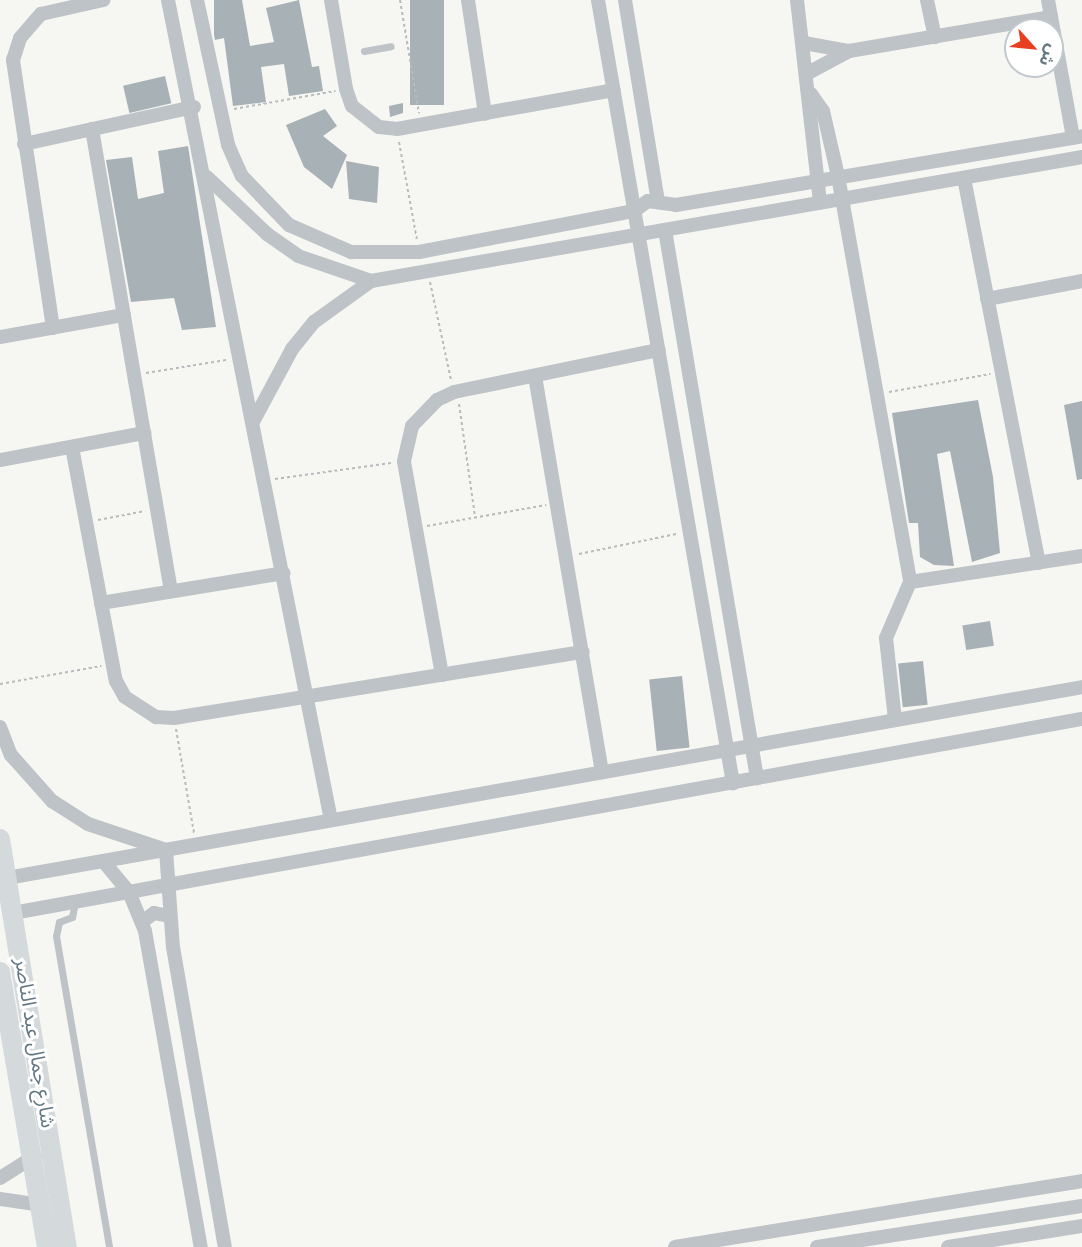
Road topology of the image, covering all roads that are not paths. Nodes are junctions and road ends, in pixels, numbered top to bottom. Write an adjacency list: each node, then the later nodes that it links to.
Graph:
1 (103, 0): 24 (street)
2 (168, 0): 20 (street)
3 (197, 0): 33 (street)
4 (332, 0): 21 (street)
5 (468, 0): 21 (street)
6 (598, 0): 18 (street)
7 (626, 0): 31 (street)
8 (797, 0): 13 (street)
9 (927, 0): 12 (street)
10 (1048, 0): 11 (street)
11 (1051, 17): 12 (street); 23 (street)
12 (935, 37): 16 (street)
13 (804, 43): 16 (street); 17 (street)
14 (391, 46): 15 (lane)
15 (364, 51)
16 (849, 51): 17 (street)
17 (808, 73): 19 (street)
18 (614, 90): 21 (street); 33 (street)
19 (811, 94): 26 (street); 29 (street)
20 (194, 107): 22 (street); 27 (street)
21 (485, 114)
22 (92, 129): 24 (street); 39 (street)
23 (1078, 137): 26 (street)
24 (24, 144): 40 (street)
25 (1082, 157): 28 (street)
26 (838, 176): 29 (street); 30 (street)
27 (207, 177): 36 (street); 44 (street)
28 (964, 177): 30 (street); 38 (street)
29 (817, 180): 31 (street); 32 (street)
30 (842, 199): 32 (street); 51 (street)
31 (658, 202): 33 (street)
32 (820, 202): 34 (street)
33 (634, 211): 35 (street)
34 (665, 230): 35 (street); 61 (street)
35 (640, 234): 36 (street); 42 (street)
36 (371, 281): 44 (street)
37 (1082, 281): 38 (street)
38 (987, 299): 49 (street)
39 (124, 315): 40 (street); 45 (street)
40 (53, 328): 41 (street)
41 (0, 337)
42 (659, 350): 43 (street); 62 (street)
43 (535, 376): 54 (street); 55 (street)
44 (254, 420): 50 (street)
45 (144, 433): 46 (street); 52 (street)
46 (72, 447): 47 (street); 53 (street)
47 (0, 460)
48 (1082, 556): 49 (street)
49 (1039, 563): 51 (street)
50 (284, 573): 52 (street); 57 (street)
51 (910, 582): 59 (street)
52 (171, 591): 53 (street)
53 (101, 603): 57 (street)
54 (583, 652): 55 (street); 63 (street)
55 (442, 675): 57 (street)
56 (1082, 687): 59 (street)
57 (308, 697): 66 (street)
58 (1082, 719): 64 (street)
59 (895, 720): 61 (street)
60 (0, 727): 68 (street)
61 (751, 746): 62 (street); 64 (street)
62 (729, 750): 63 (street); 65 (street)
63 (602, 772): 66 (street)
64 (757, 778): 65 (street)
65 (733, 783): 71 (street)
66 (331, 820): 68 (street)
67 (0, 839): 70 (main road, شارع جمال عبد الناصر)
68 (166, 850): 69 (street); 71 (street)
69 (104, 861): 70 (street); 72 (street)
70 (7, 878): 74 (main road, شارع جمال عبد الناصر)
71 (172, 884): 72 (street); 75 (street)
72 (129, 892): 73 (street); 76 (street)
73 (75, 902): 74 (street); 88 (lane)
74 (13, 913): 87 (main road, شارع جمال عبد الناصر)
75 (169, 916): 76 (street); 90 (street)
76 (142, 922): 89 (street)
77 (1, 978): 78 (main road, شارع جمال عبد الناصر)
78 (35, 1156): 79 (street); 82 (main road, شارع جمال عبد الناصر)
79 (1, 1178): 81 (street)
80 (1082, 1181): 85 (street)
81 (1, 1199): 82 (street)
82 (41, 1205): 86 (main road, شارع جمال عبد الناصر)
83 (1082, 1206): 92 (street)
84 (1082, 1226): 93 (street)
85 (751, 1241): 91 (street)
86 (47, 1247)
87 (67, 1247)
88 (109, 1247)
89 (201, 1247)
90 (225, 1247)
91 (675, 1247)
92 (817, 1247)
93 (948, 1247)

